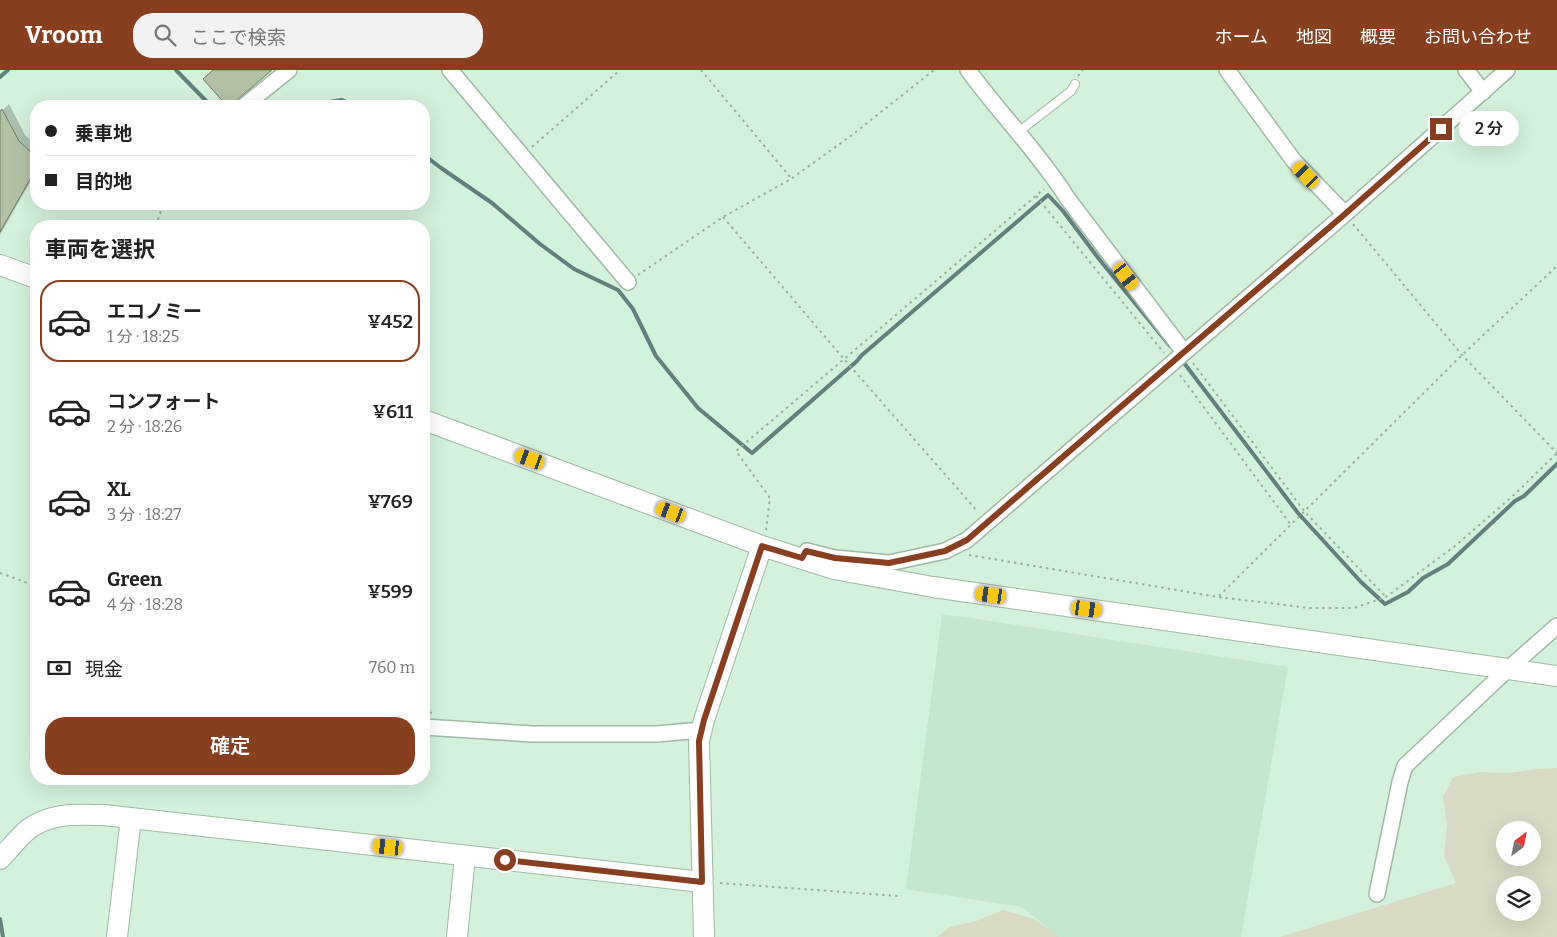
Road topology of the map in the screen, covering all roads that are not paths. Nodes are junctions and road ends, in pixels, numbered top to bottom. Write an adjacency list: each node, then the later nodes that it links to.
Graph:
1 (288, 70): 9 (street)
2 (450, 70): 14 (street)
3 (968, 70): 10 (street)
4 (1227, 70): 11 (street)
5 (1466, 70): 8 (street)
6 (1507, 70): 8 (street)
7 (1075, 84): 10 (lane)
8 (1483, 92): 11 (street)
9 (251, 100)
10 (1017, 133): 15 (street)
11 (1345, 214): 15 (street)
12 (0, 265): 13 (street)
13 (30, 276)
14 (628, 282)
15 (1184, 352): 18 (street)
16 (430, 422): 17 (street)
17 (762, 546): 18 (street); 23 (street)
18 (802, 558): 20 (street)
19 (1557, 626): 20 (street)
20 (1508, 669): 21 (street); 28 (street)
21 (1557, 676)
22 (430, 727): 23 (street)
23 (701, 730): 27 (street)
24 (131, 818): 25 (street); 26 (street); 29 (street)
25 (465, 856): 27 (street); 30 (street)
26 (0, 859)
27 (702, 882): 31 (street)
28 (1377, 894)
29 (117, 937)
30 (456, 937)
31 (704, 937)

